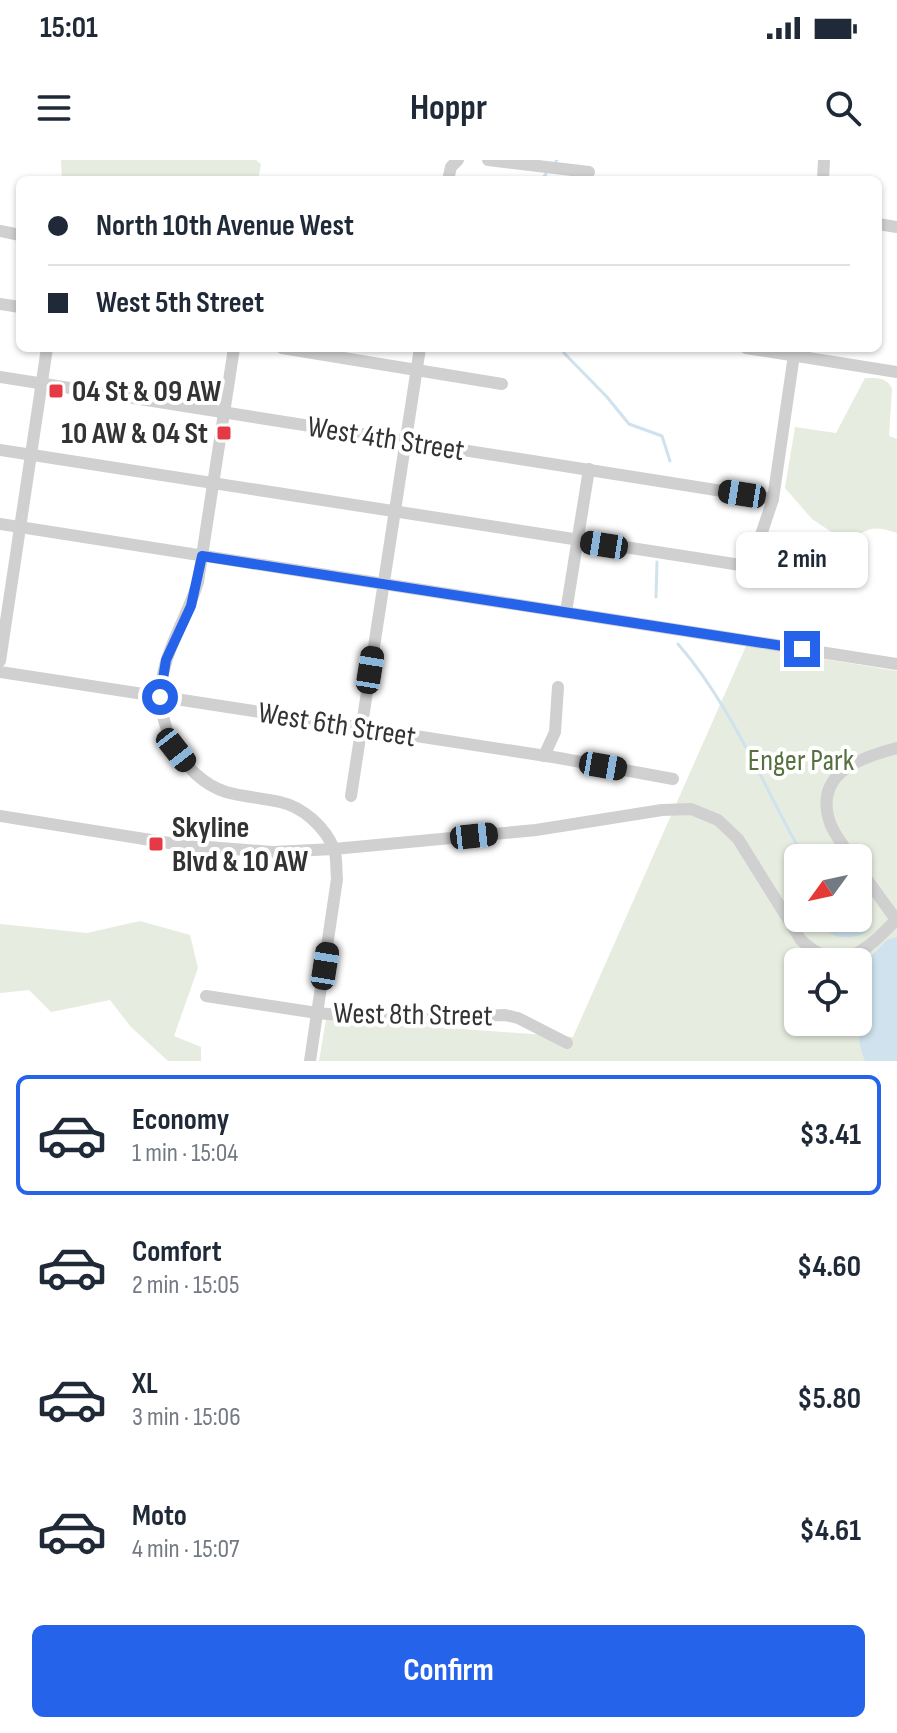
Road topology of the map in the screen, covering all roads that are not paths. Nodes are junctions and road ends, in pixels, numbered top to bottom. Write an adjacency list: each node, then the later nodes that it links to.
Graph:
1 (488, 160): 2 (street)
2 (589, 172)
3 (46, 352): 11 (street)
4 (233, 352): 13 (street)
5 (308, 352): 8 (street)
6 (419, 352): 8 (street)
7 (794, 352): 9 (street); 19 (street)
8 (417, 369): 12 (street); 14 (street)
9 (897, 372)
10 (0, 377): 11 (street, West 4th Street)
11 (41, 384): 13 (street, West 4th Street); 16 (street)
12 (502, 384)
13 (224, 413): 14 (street, West 4th Street); 18 (street)
14 (407, 441): 17 (street, West 4th Street); 20 (street)
15 (0, 450): 16 (street)
16 (33, 455): 18 (street); 22 (street)
17 (589, 469): 19 (street, West 4th Street); 23 (street)
18 (212, 482): 20 (street); 24 (street)
19 (773, 499): 23 (street)
20 (394, 513): 23 (street); 25 (street)
21 (0, 524): 22 (street)
22 (19, 527): 24 (street); 27 (street)
23 (578, 541): 26 (street)
24 (202, 556): 25 (street); 31 (street)
25 (384, 585): 26 (street); 32 (street)
26 (566, 612): 28 (street)
27 (0, 661)
28 (897, 664)
29 (0, 672): 31 (street, West 6th Street)
30 (558, 687): 34 (street)
31 (160, 697): 32 (street, West 6th Street); 39 (street)
32 (361, 727): 34 (street, West 6th Street); 36 (street)
33 (897, 748): 38 (street)
34 (544, 756): 35 (street, West 6th Street)
35 (673, 779)
36 (351, 796)
37 (0, 816): 39 (street)
38 (844, 844)
39 (334, 849): 41 (street); 43 (street)
40 (872, 887): 41 (street)
41 (896, 920)
42 (206, 996): 43 (street, West 8th Street)
43 (317, 1013): 44 (street, West 8th Street); 45 (street)
44 (567, 1043)
45 (310, 1061)

